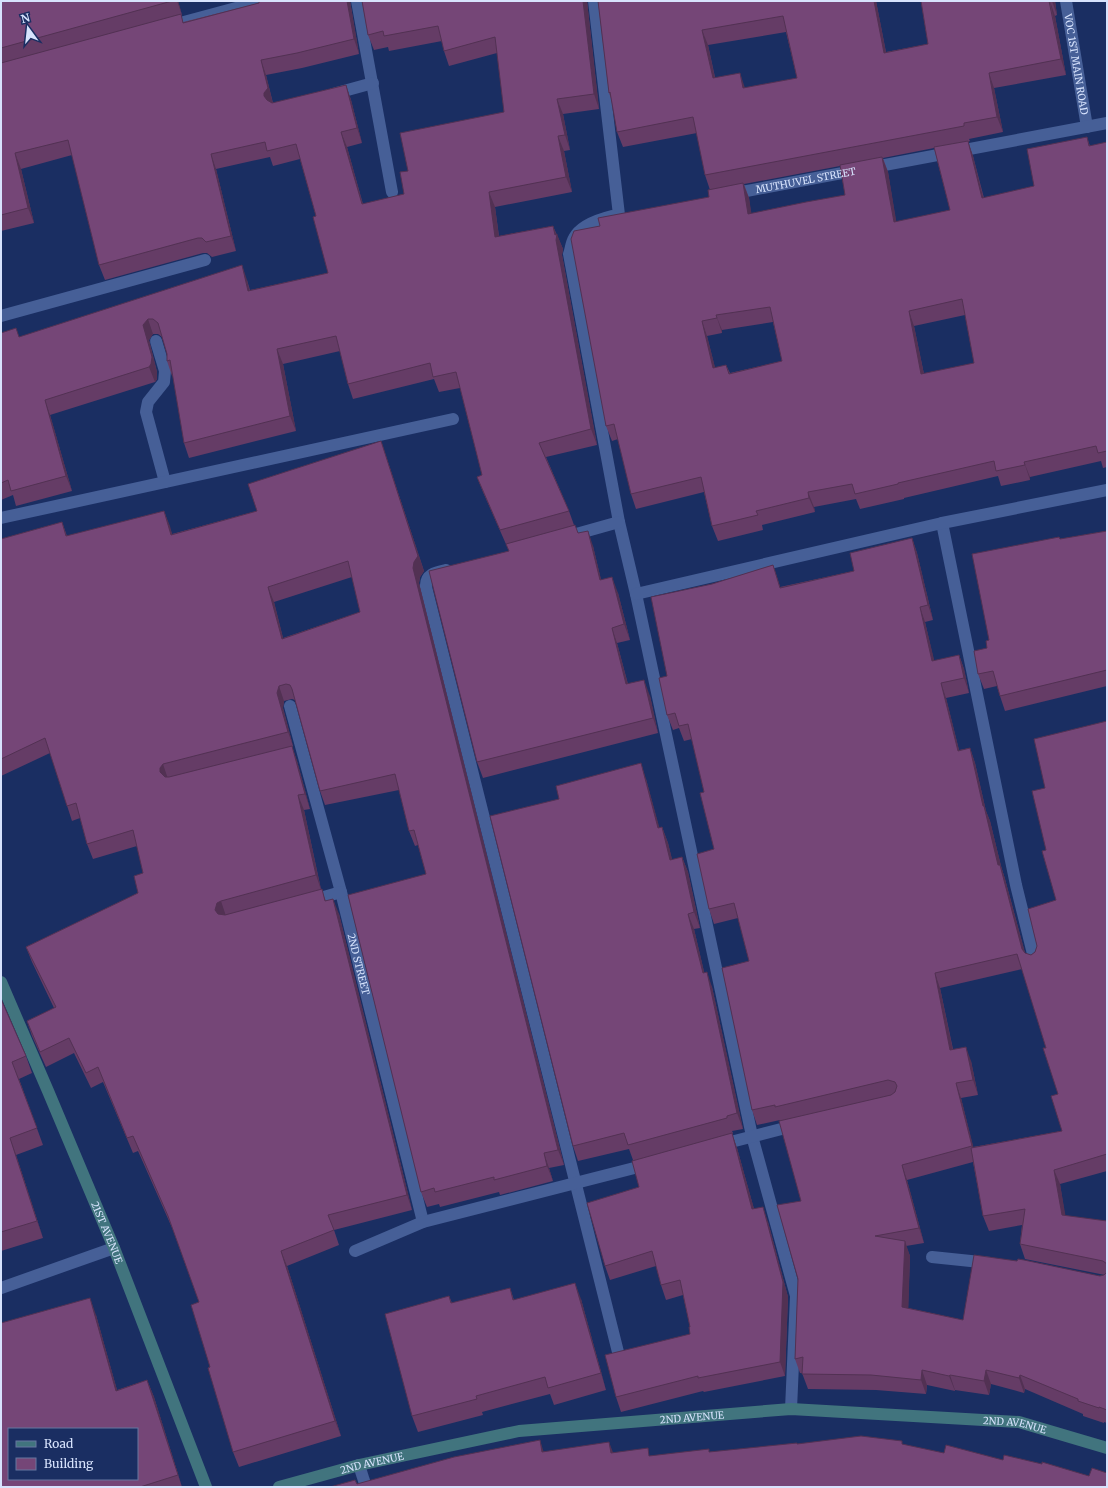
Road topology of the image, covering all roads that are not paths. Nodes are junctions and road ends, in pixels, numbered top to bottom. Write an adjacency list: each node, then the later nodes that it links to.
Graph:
1 (262, 1): 5 (street)
2 (357, 1): 6 (street)
3 (594, 1): 19 (street)
4 (1066, 1): 9 (street, VOC 1ST MAIN ROAD)
5 (155, 30)
6 (373, 83): 7 (street); 10 (street)
7 (321, 98)
8 (1107, 123): 9 (street, MUTHUVEL STREET)
9 (1087, 127): 11 (street, MUTHUVEL STREET)
10 (392, 192)
11 (720, 196)
12 (205, 260): 13 (street)
13 (1, 316)
14 (156, 340): 16 (street)
15 (453, 419): 16 (street)
16 (165, 482): 18 (street)
17 (1107, 490): 20 (street)
18 (1, 518)
19 (619, 522): 21 (street); 23 (street)
20 (942, 523): 23 (street); 27 (street)
21 (552, 540)
22 (456, 567): 33 (street)
23 (636, 594): 30 (street)
24 (290, 706): 25 (street, 2ND STREET)
25 (341, 892): 26 (street); 34 (street, 2ND STREET)
26 (296, 905)
27 (1035, 962)
28 (1, 982): 35 (main road, 21ST AVENUE)
29 (805, 1123): 30 (street)
30 (752, 1136): 31 (street); 41 (street)
31 (706, 1148)
32 (660, 1161): 33 (street)
33 (575, 1184): 34 (street); 40 (street)
34 (424, 1222): 36 (street)
35 (114, 1248): 39 (street); 44 (main road, 21ST AVENUE)
36 (355, 1250)
37 (932, 1257): 38 (street)
38 (1001, 1264)
39 (1, 1288)
40 (620, 1360)
41 (791, 1409): 42 (main road, 2ND AVENUE); 43 (main road, 2ND AVENUE)
42 (1107, 1448)
43 (359, 1465): 45 (main road, 2ND AVENUE); 46 (street)
44 (206, 1487)
45 (279, 1487)
46 (366, 1487)

